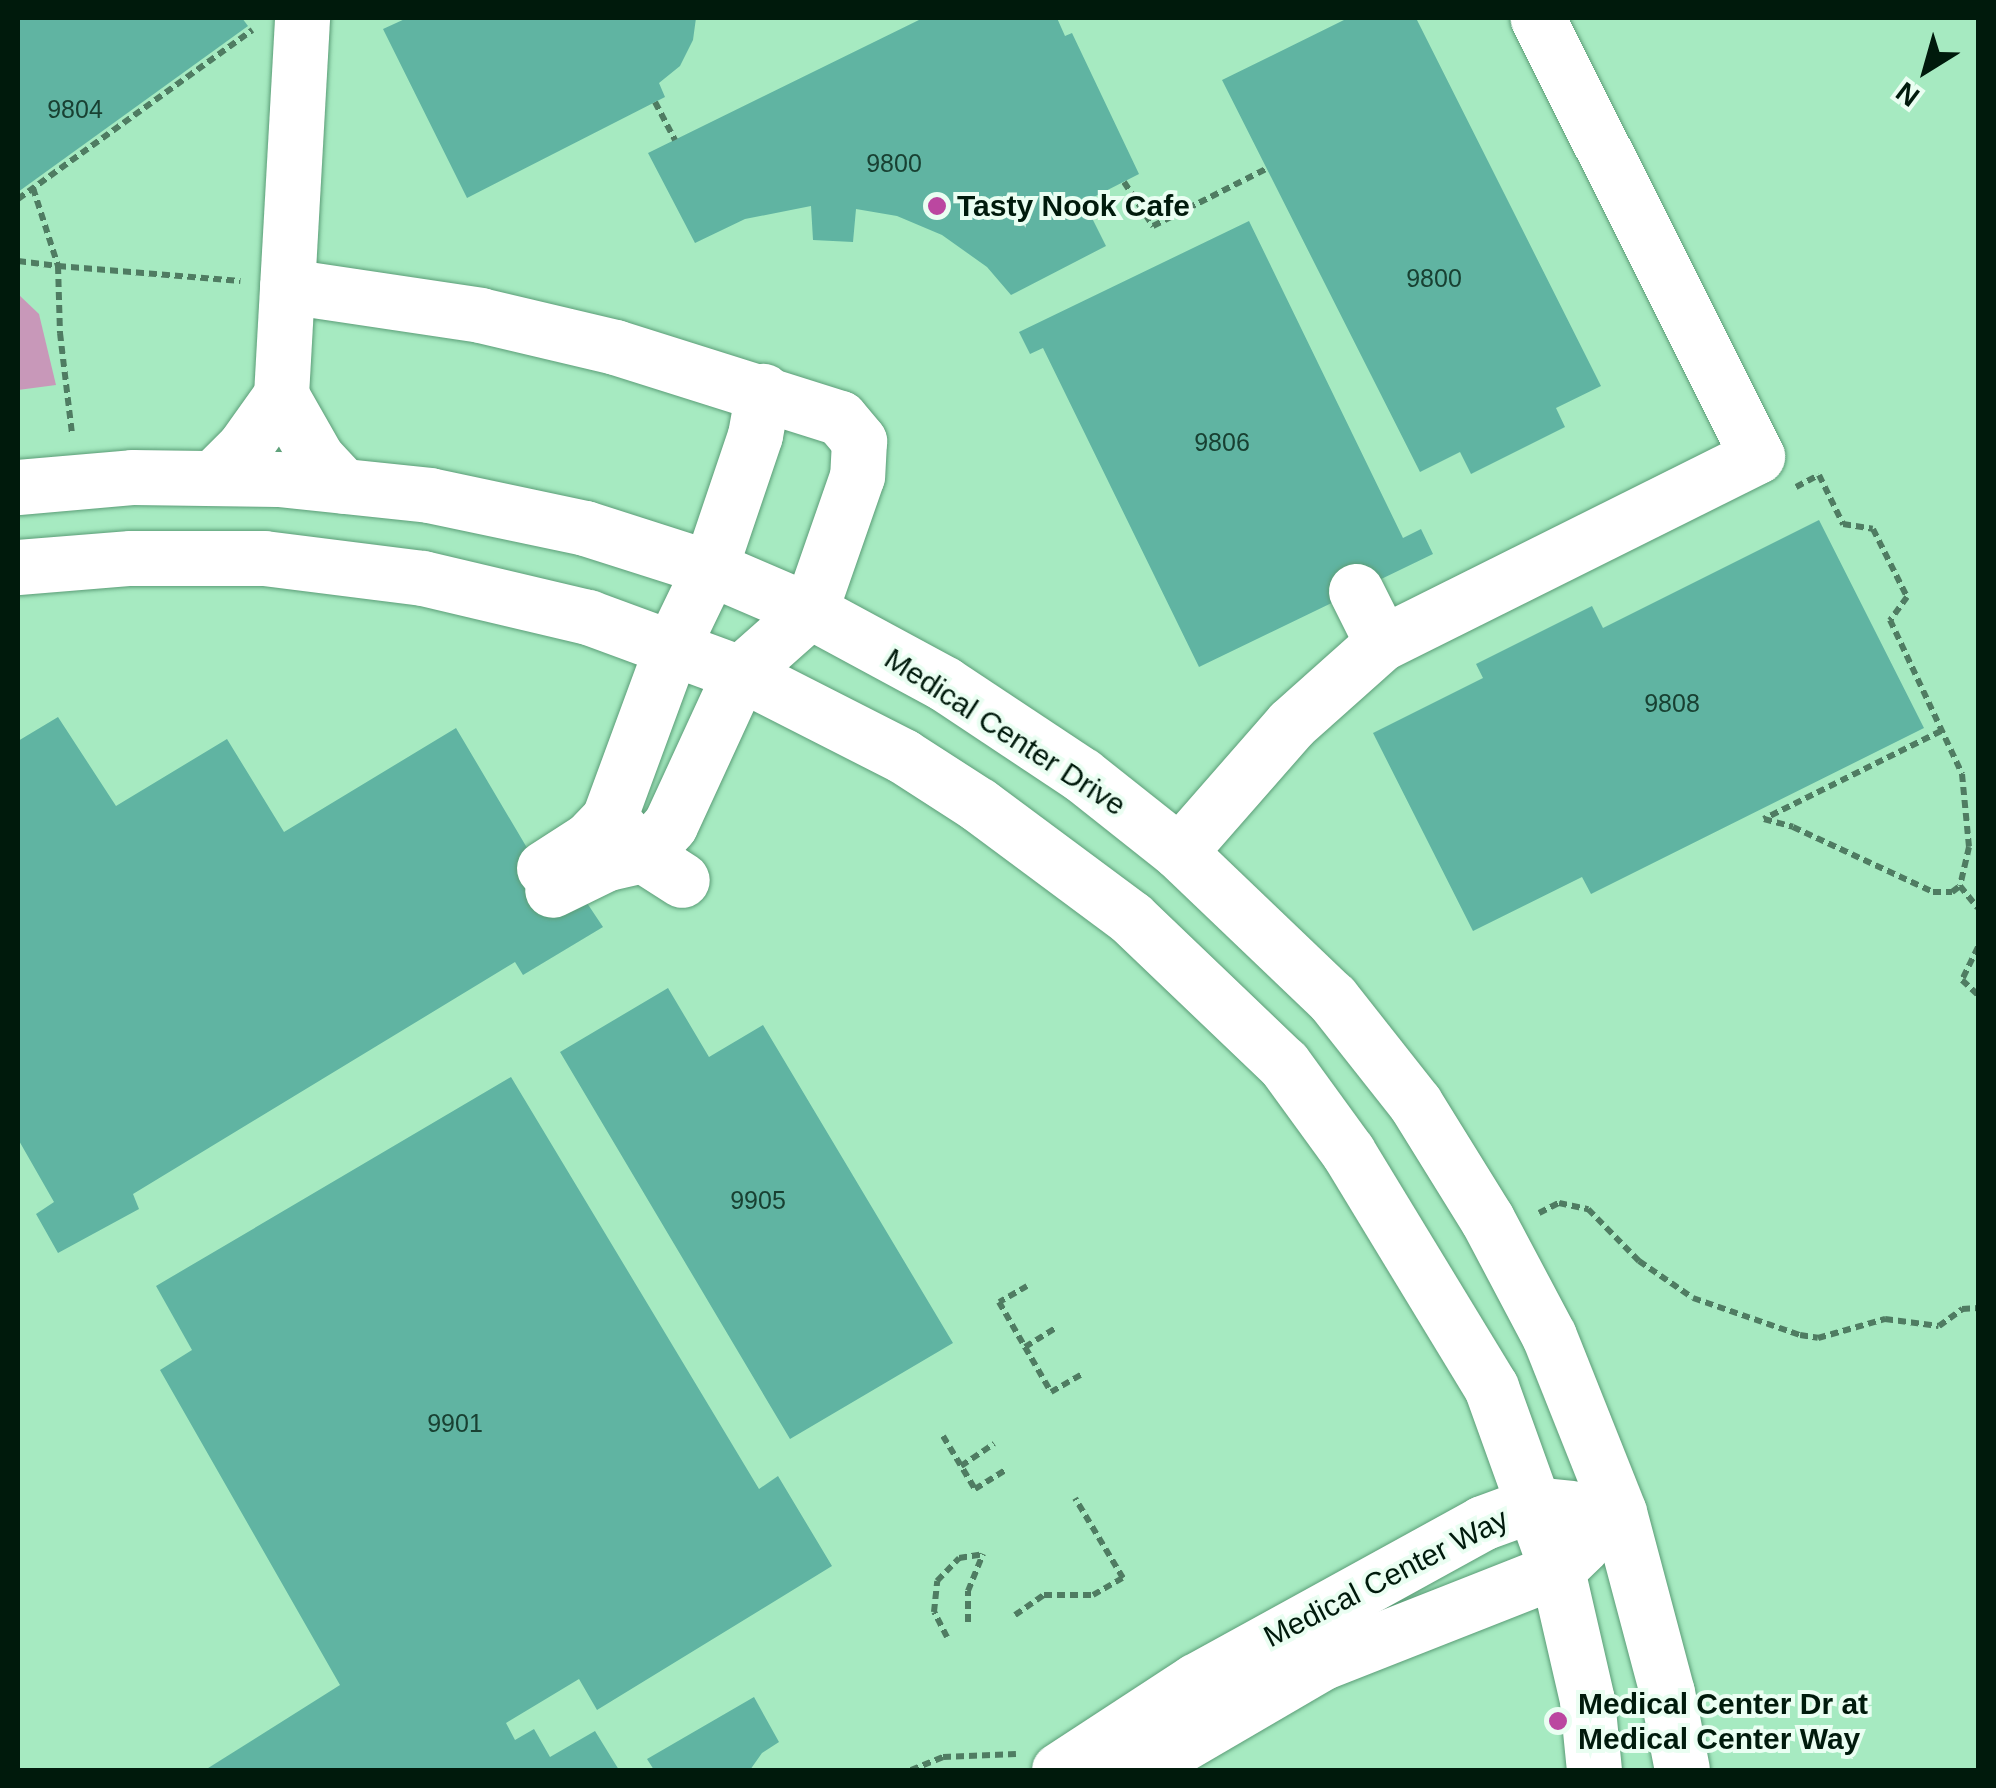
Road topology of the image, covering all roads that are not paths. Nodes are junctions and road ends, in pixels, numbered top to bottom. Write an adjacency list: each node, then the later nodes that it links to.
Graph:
1 (1538, 18): 13 (street)
2 (278, 23): 3 (street)
3 (271, 284): 4 (street); 5 (street)
4 (763, 391): 10 (street); 12 (street)
5 (280, 395): 6 (street); 7 (street)
6 (213, 478): 7 (street, Medical Center Drive); 8 (street, Medical Center Drive)
7 (343, 486): 10 (street, Medical Center Drive)
8 (18, 488)
9 (18, 567): 14 (street)
10 (710, 568): 12 (street, Medical Center Drive); 14 (street)
11 (1356, 592): 13 (street)
12 (810, 611): 15 (street); 17 (street, Medical Center Drive)
13 (1382, 643): 17 (street)
14 (672, 646): 15 (street); 16 (street)
15 (740, 674): 16 (street); 19 (street)
16 (645, 851): 18 (street)
17 (1179, 852): 20 (street, Medical Center Drive)
18 (546, 880)
19 (1534, 1504): 20 (street, Medical Center Way); 21 (street); 22 (street, Medical Center Way)
20 (1618, 1512): 21 (street, Medical Center Way); 25 (street, Medical Center Drive)
21 (1557, 1570): 23 (street, Medical Center Way); 24 (street)
22 (1038, 1762)
23 (1138, 1770)
24 (1594, 1770)
25 (1682, 1770)

